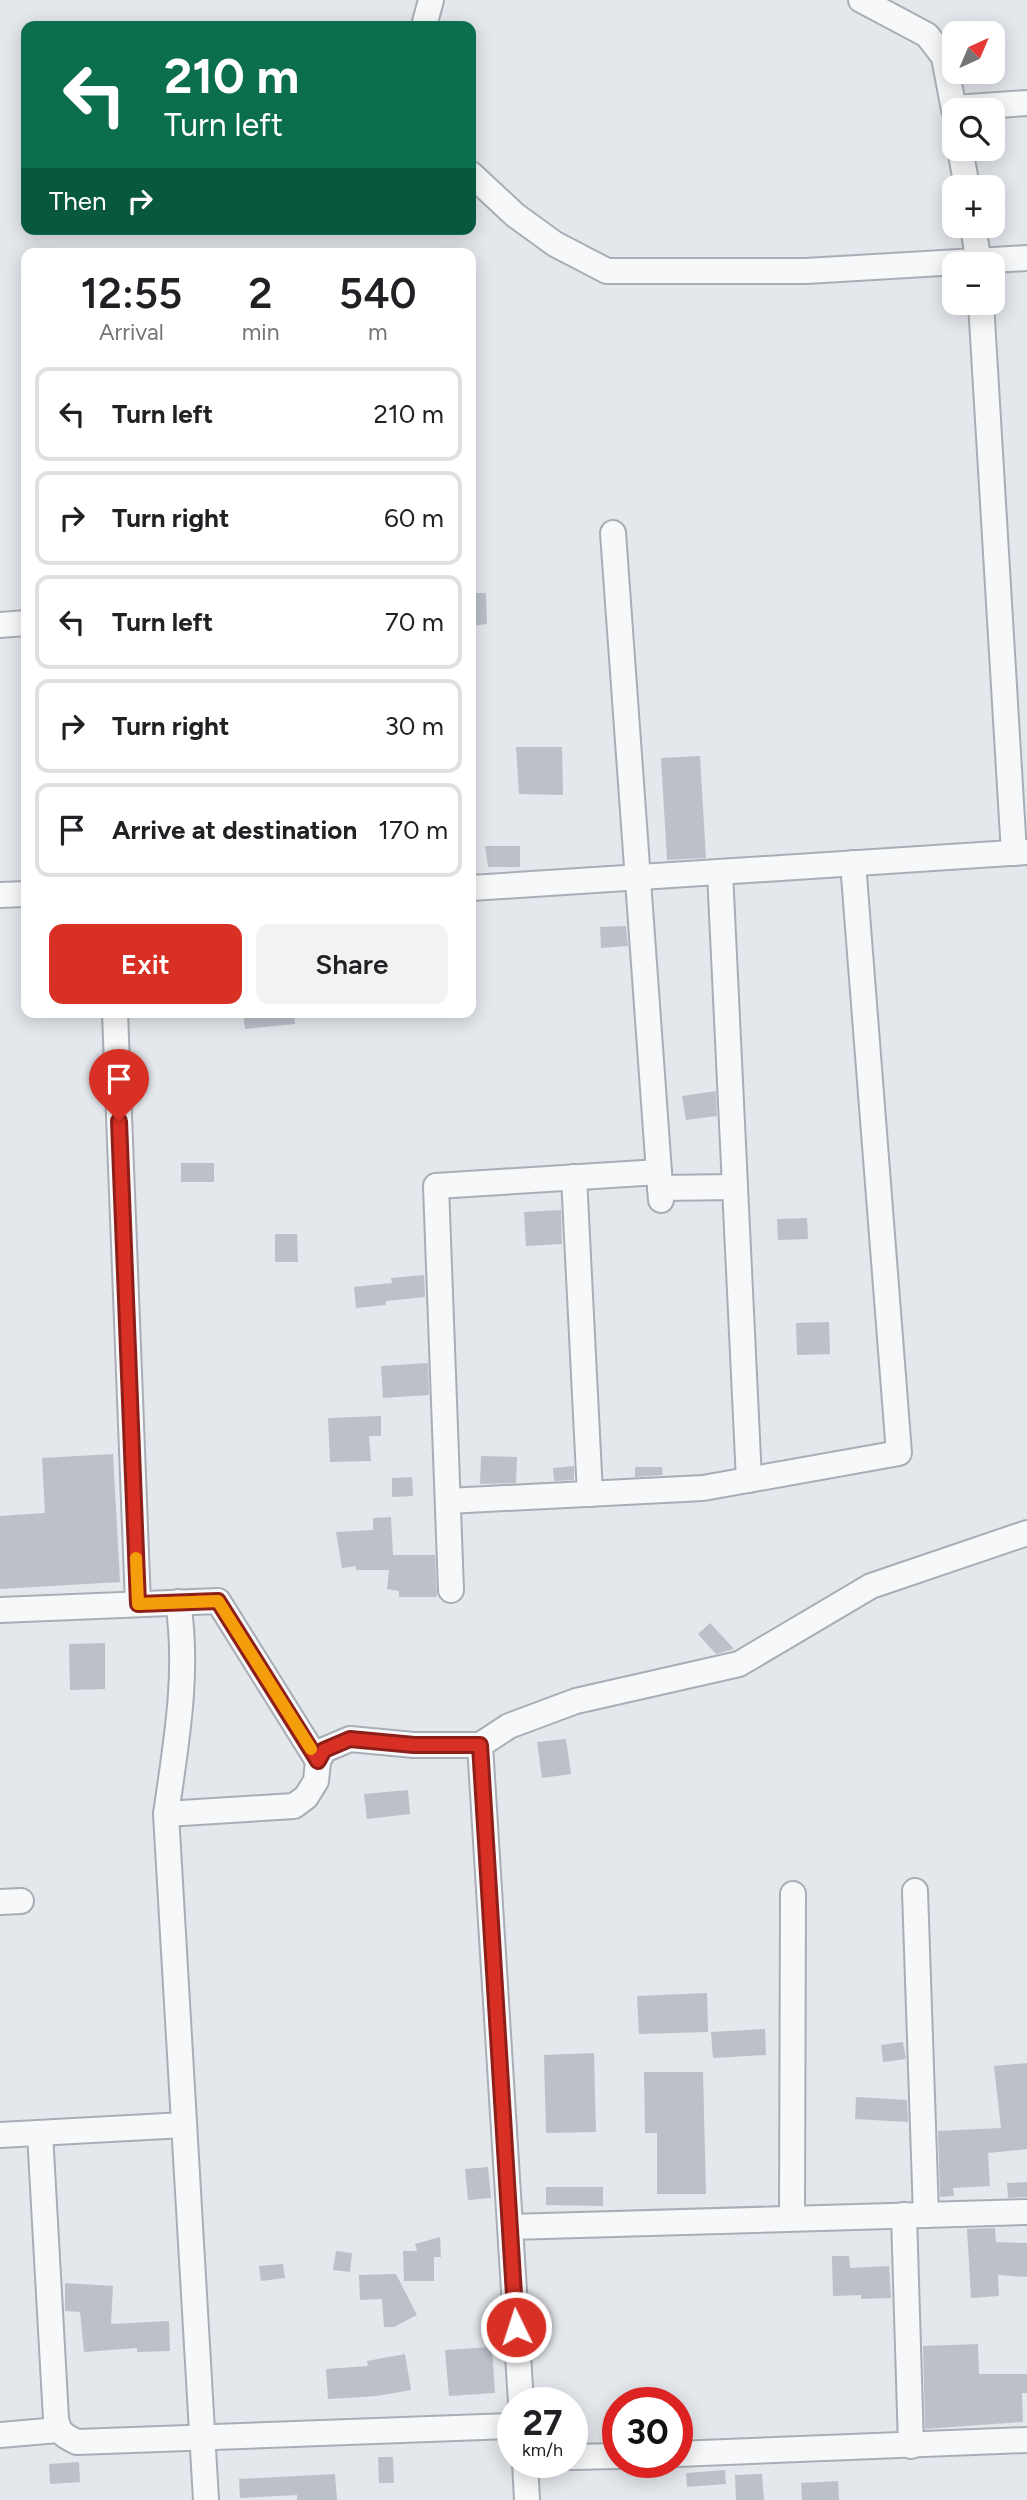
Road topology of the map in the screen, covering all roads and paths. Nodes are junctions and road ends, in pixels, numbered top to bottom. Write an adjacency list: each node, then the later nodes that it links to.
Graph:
1 (431, 0): 3 (street)
2 (861, 0): 4 (street)
3 (425, 21)
4 (952, 98)
5 (1027, 103): 6 (street)
6 (1005, 105)
7 (476, 179): 10 (street)
8 (1027, 258): 9 (street)
9 (1005, 260)
10 (942, 264)
11 (982, 315): 15 (street)
12 (613, 533): 18 (street)
13 (21, 623): 14 (street)
14 (0, 625)
15 (1021, 852): 16 (street)
16 (853, 863): 17 (street); 26 (street)
17 (720, 872): 18 (street); 24 (street)
18 (638, 877): 19 (street); 25 (street)
19 (476, 888)
20 (21, 894): 21 (street)
21 (0, 895)
22 (115, 1018): 32 (street)
23 (575, 1177): 25 (street); 27 (street); 28 (street)
24 (735, 1186): 25 (street); 26 (street)
25 (660, 1187)
26 (750, 1480): 27 (street)
27 (590, 1494): 28 (street)
28 (448, 1501): 30 (street)
29 (1027, 1534): 34 (street)
30 (451, 1590)
31 (178, 1602): 32 (street); 35 (street); 36 (street)
32 (138, 1604): 33 (street)
33 (0, 1610)
34 (480, 1745): 35 (street); 45 (street)
35 (318, 1761): 36 (street)
36 (166, 1814): 39 (street)
37 (915, 1891): 43 (street)
38 (793, 1894): 44 (street)
39 (184, 2125): 40 (street); 50 (street)
40 (40, 2133): 41 (street); 48 (street)
41 (0, 2135)
42 (1027, 2212): 43 (street)
43 (915, 2215): 44 (street); 52 (street)
44 (792, 2218): 45 (street)
45 (510, 2227): 46 (street)
46 (520, 2387)
47 (497, 2427): 50 (street)
48 (58, 2430): 49 (street); 50 (street)
49 (0, 2435)
50 (202, 2437): 55 (street)
51 (1027, 2440): 52 (street)
52 (911, 2446): 53 (street)
53 (693, 2453)
54 (526, 2478): 56 (street)
55 (206, 2500)
56 (527, 2500)

